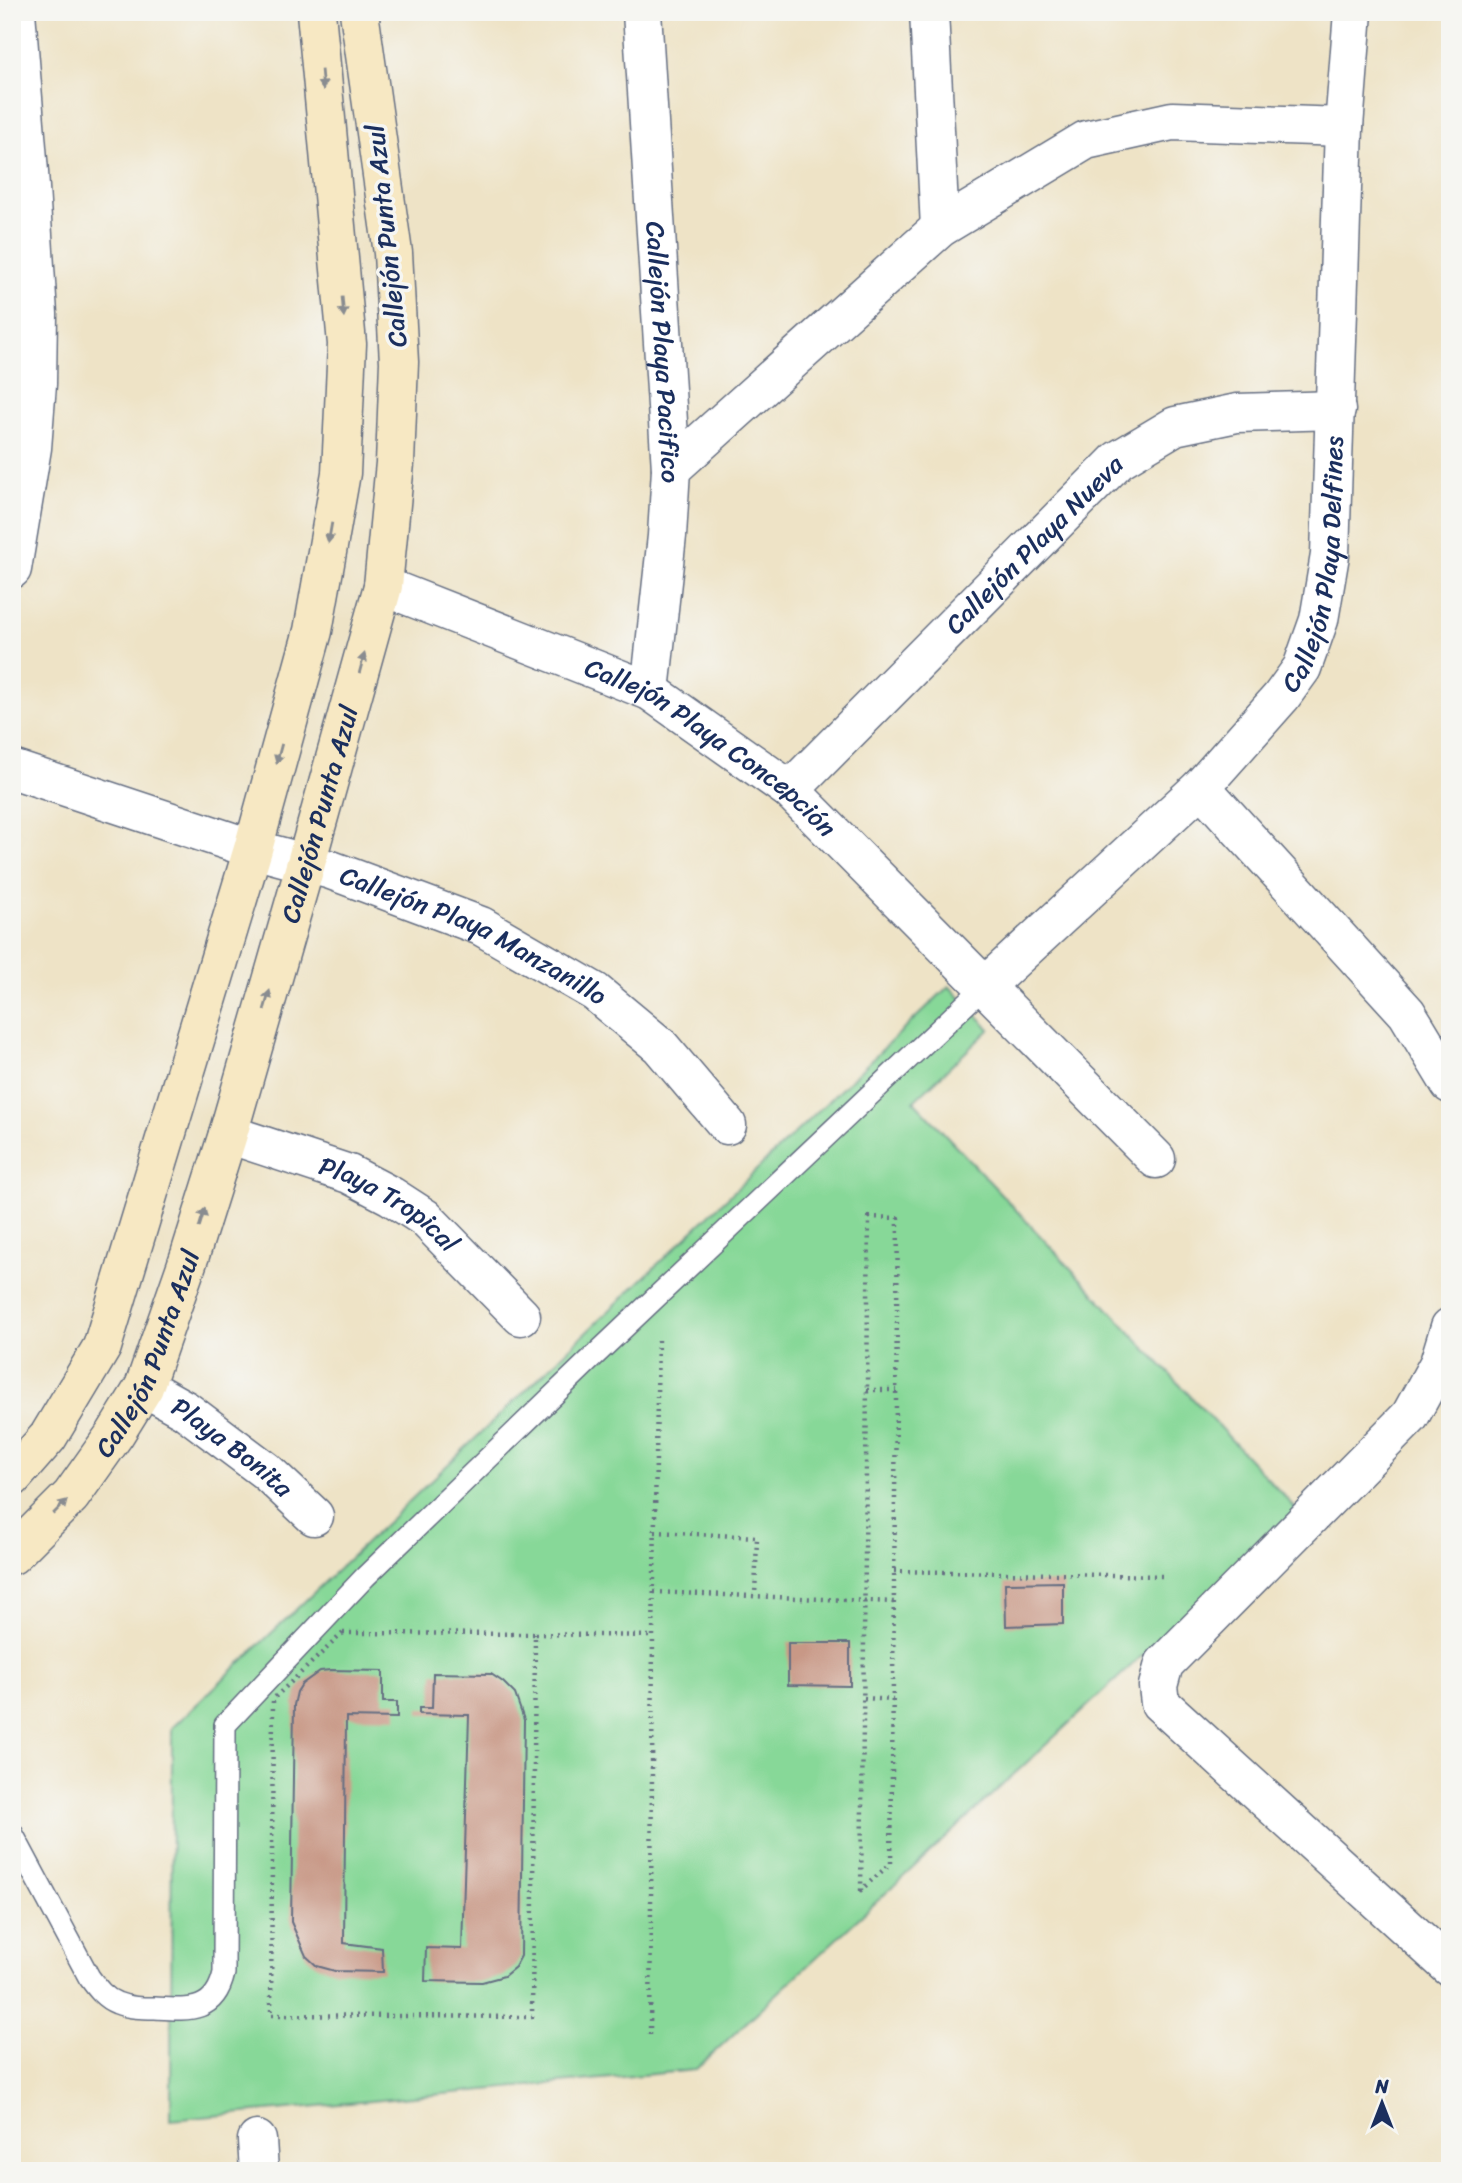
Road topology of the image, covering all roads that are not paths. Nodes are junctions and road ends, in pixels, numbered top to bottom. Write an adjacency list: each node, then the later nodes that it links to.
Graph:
1 (16, 12): 8 (street)
2 (316, 12): 18 (street, Callejón Punta Azul, one-way to 18)
3 (359, 12): 13 (street, Callejón Punta Azul)
4 (642, 12): 11 (street, Callejón Playa Pacifico)
5 (929, 12): 9 (street)
6 (1353, 12): 7 (street, Callejón Playa Delfines)
7 (1343, 127): 9 (street); 10 (street, Callejón Playa Delfines)
8 (21, 174): 12 (street)
9 (940, 228): 11 (street)
10 (1336, 410): 16 (street, Callejón Playa Delfines); 17 (street, Callejón Playa Nueva)
11 (671, 468): 14 (street, Callejón Playa Pacifico)
12 (12, 569)
13 (383, 586): 14 (street, Callejón Playa Concepción); 19 (street, Callejón Punta Azul, one-way to 13)
14 (650, 691): 17 (street, Callejón Playa Concepción)
15 (12, 769): 18 (street, Callejón Playa Manzanillo)
16 (1201, 787): 20 (street, Callejón Playa Delfines); 21 (street)
17 (790, 790): 20 (street, Callejón Playa Concepción)
18 (253, 849): 19 (street, Callejón Playa Manzanillo); 28 (street, Callejón Punta Azul)
19 (306, 863): 22 (street, Callejón Playa Manzanillo); 23 (street, Callejón Punta Azul, one-way to 19)
20 (985, 986): 24 (street, Callejón Playa Concepción); 31 (lane)
21 (1450, 1084)
22 (727, 1125)
23 (228, 1135): 25 (street, Playa Tropical); 27 (street, Callejón Punta Azul, one-way to 23)
24 (1156, 1159)
25 (521, 1316)
26 (1450, 1326): 32 (street)
27 (144, 1387): 29 (street, Playa Bonita); 30 (street, Callejón Punta Azul, one-way to 27)
28 (12, 1478)
29 (314, 1516)
30 (12, 1555)
31 (12, 1833)
32 (1450, 1967)

